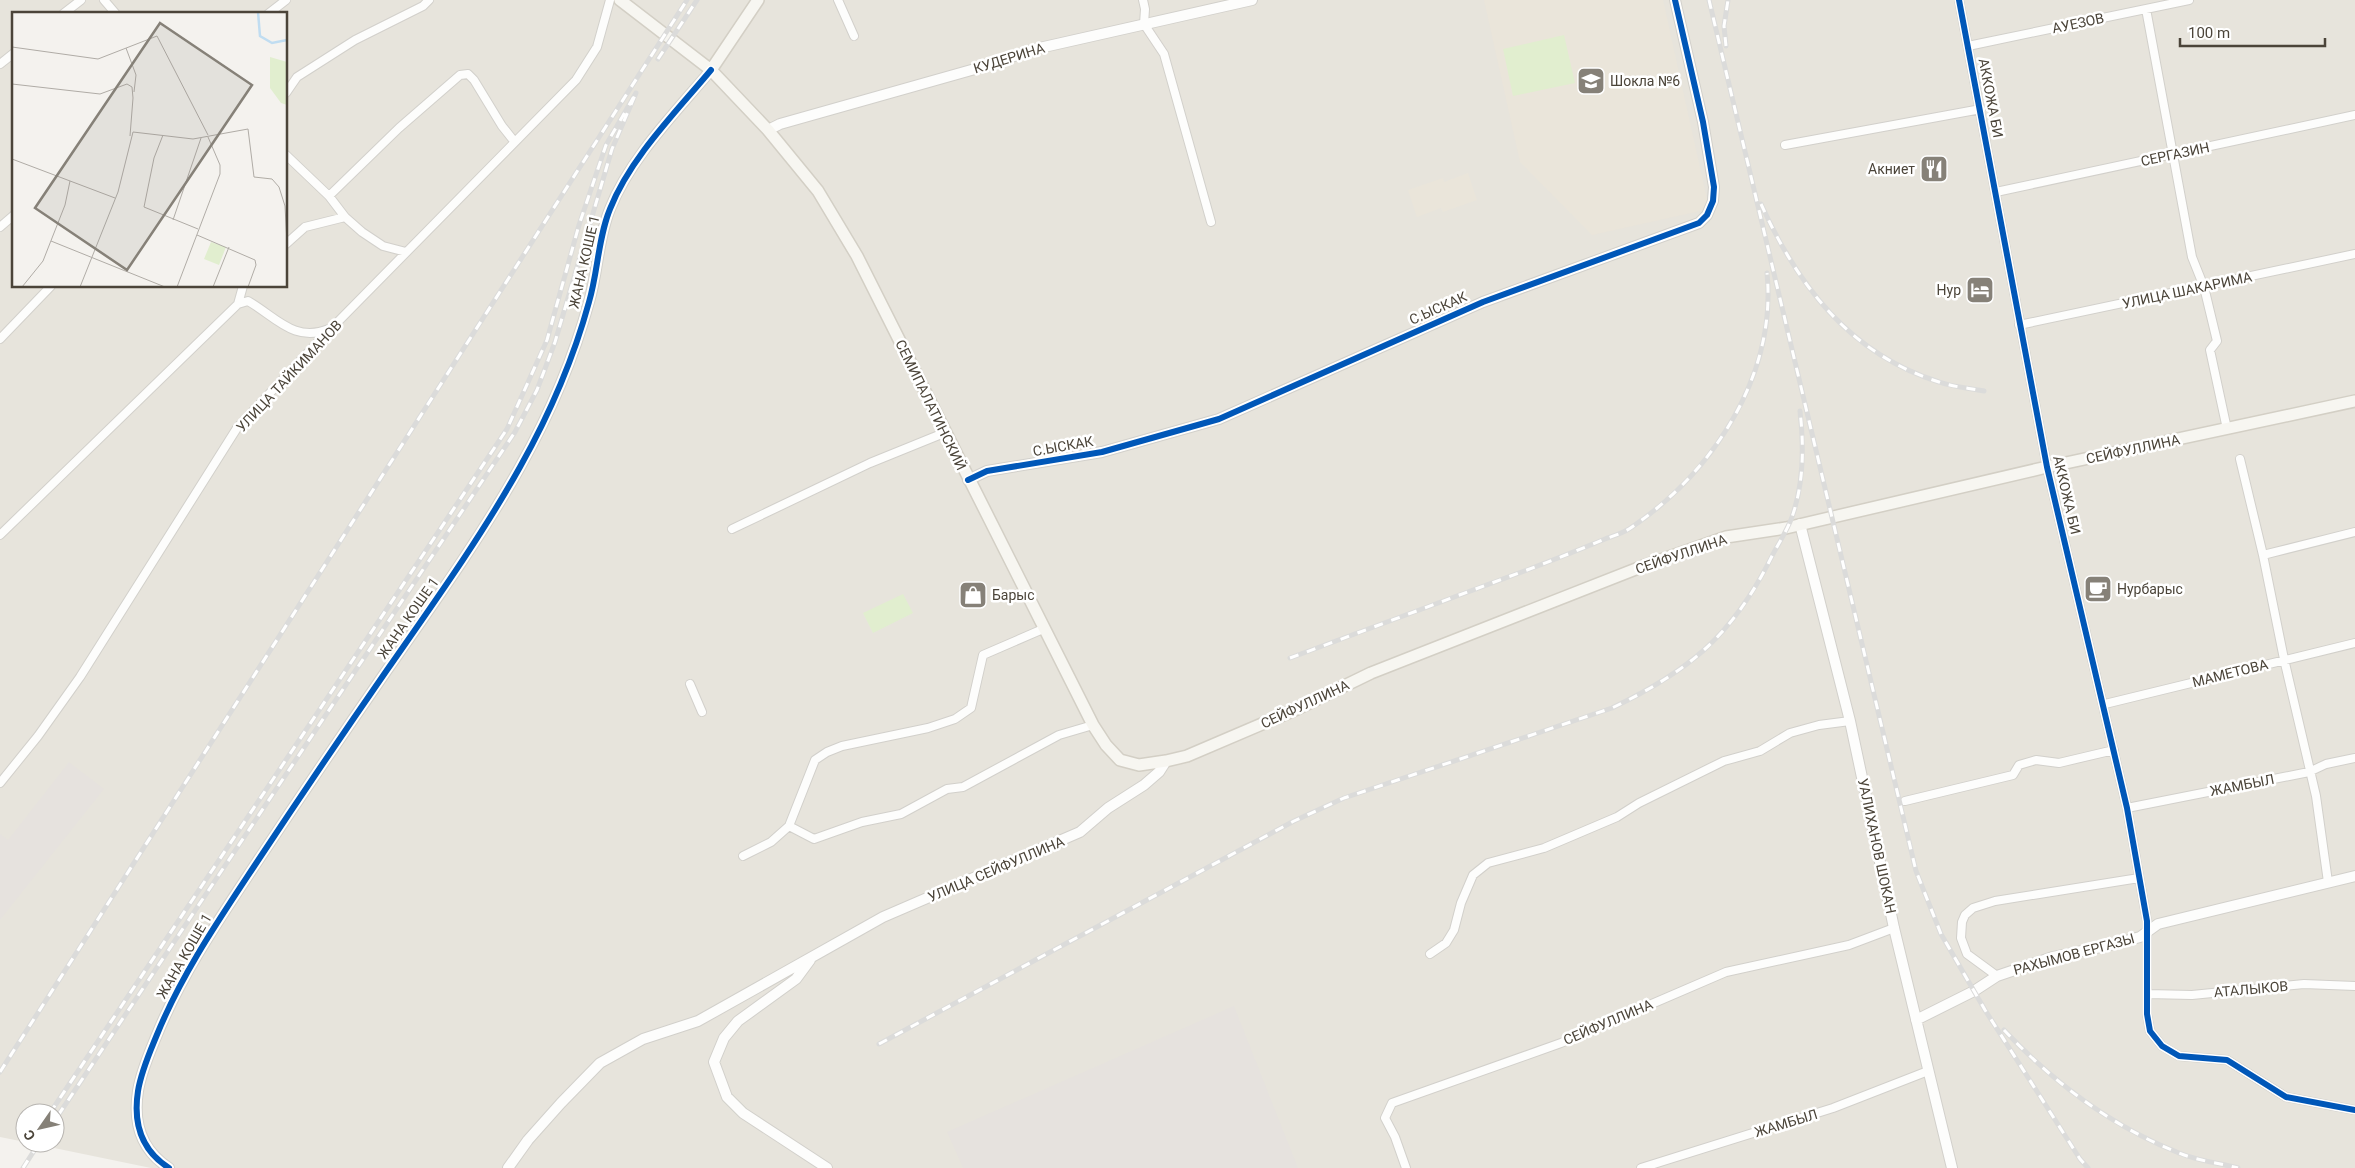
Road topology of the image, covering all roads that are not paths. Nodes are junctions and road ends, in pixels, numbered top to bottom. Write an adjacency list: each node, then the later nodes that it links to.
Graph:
1 (81, 0): 15 (street)
2 (104, 0): 16 (street)
3 (286, 0): 17 (street)
4 (429, 0): 24 (street)
5 (610, 0): 28 (street, УЛИЦА ТАЙКИМАНОВ)
6 (620, 0): 23 (main road, СЕМИПАЛАТИНСКИЙ)
7 (758, 0): 23 (main road)
8 (838, 0): 19 (street)
9 (1143, 0): 18 (street)
10 (1252, 0): 18 (street, КУДЕРИНА)
11 (1675, 0): 53 (street, С.ЫСКАК)
12 (1959, 0): 20 (street, АККОЖА БИ)
13 (2189, 0): 14 (street, АУЕЗОВ)
14 (2146, 9): 20 (street, АУЕЗОВ); 30 (street)
15 (66, 12)
16 (114, 12)
17 (271, 12)
18 (1144, 24): 27 (street, КУДЕРИНА); 36 (street)
19 (854, 36)
20 (1968, 46): 25 (street, АККОЖА БИ)
21 (12, 55): 22 (street)
22 (0, 64)
23 (712, 70): 27 (main road, СЕМИПАЛАТИНСКИЙ); 90 (street, ЖАНА КОШЕ 1)
24 (288, 90)
25 (1980, 109): 29 (street); 32 (street, АККОЖА БИ)
26 (2355, 115): 30 (street, СЕРГАЗИН)
27 (768, 130): 50 (main road, СЕМИПАЛАТИНСКИЙ)
28 (514, 141): 33 (street); 39 (street, УЛИЦА ТАЙКИМАНОВ)
29 (1785, 145)
30 (2172, 155): 32 (street, СЕРГАЗИН); 41 (street)
31 (288, 157): 33 (street)
32 (1996, 192): 45 (street, АККОЖА БИ)
33 (329, 196): 35 (street)
34 (12, 217): 37 (street)
35 (346, 217): 38 (street); 39 (street)
36 (1211, 222)
37 (0, 227)
38 (288, 242)
39 (406, 252): 46 (street, УЛИЦА ТАЙКИМАНОВ)
40 (2355, 254): 41 (street, УЛИЦА ШАКАРИМА)
41 (2204, 287): 45 (street, УЛИЦА ШАКАРИМА); 49 (street)
42 (49, 288): 47 (street)
43 (242, 288): 44 (street)
44 (238, 304): 46 (street); 57 (street)
45 (2019, 325): 52 (street, АККОЖА БИ)
46 (336, 326): 72 (street, УЛИЦА ТАЙКИМАНОВ)
47 (0, 339)
48 (2355, 401): 49 (main road, СЕЙФУЛЛИНА)
49 (2227, 429): 52 (main road, СЕЙФУЛЛИНА)
50 (944, 433): 53 (main road, СЕМИПАЛАТИНСКИЙ); 55 (street)
51 (2240, 458): 58 (street)
52 (2047, 467): 54 (main road, СЕЙФУЛЛИНА); 63 (street, АККОЖА БИ)
53 (968, 480): 59 (main road, СЕМИПАЛАТИНСКИЙ)
54 (1800, 524): 65 (street, УАЛИХАНОВ ШОКАН); 70 (main road, СЕЙФУЛЛИНА)
55 (732, 529)
56 (2355, 532): 58 (street)
57 (0, 535)
58 (2263, 555): 61 (street)
59 (1043, 629): 66 (main road, СЕМИПАЛАТИНСКИЙ); 75 (street)
60 (2355, 642): 61 (street, МАМЕТОВА)
61 (2284, 659): 63 (street, МАМЕТОВА); 71 (street)
62 (690, 684): 64 (street)
63 (2105, 704): 67 (street, АККОЖА БИ)
64 (702, 712)
65 (1850, 721): 80 (street, УАЛИХАНОВ ШОКАН); 82 (street)
66 (1093, 725): 69 (main road, СЕМИПАЛАТИНСКИЙ); 75 (street)
67 (2114, 750): 73 (street); 74 (street, АККОЖА БИ)
68 (2355, 758): 71 (street, ЖАМБЫЛ)
69 (1120, 760): 70 (main road, СЕЙФУЛЛИНА)
70 (1166, 761): 83 (street, УЛИЦА СЕЙФУЛЛИНА)
71 (2309, 772): 74 (street, ЖАМБЫЛ); 79 (street)
72 (0, 783)
73 (1905, 800)
74 (2127, 808): 78 (street, АККОЖА БИ)
75 (789, 826): 76 (street)
76 (743, 856)
77 (2355, 876): 79 (street, РАХЫМОВ ЕРГАЗЫ)
78 (2139, 878): 81 (street, АККОЖА БИ); 84 (street)
79 (2328, 882): 81 (street, РАХЫМОВ ЕРГАЗЫ)
80 (1894, 928): 87 (street, УАЛИХАНОВ ШОКАН); 93 (street, СЕЙФУЛЛИНА)
81 (2147, 932): 84 (street, РАХЫМОВ ЕРГАЗЫ); 86 (street, АККОЖА БИ)
82 (1430, 954)
83 (812, 957): 91 (street, УЛИЦА СЕЙФУЛЛИНА); 92 (street, УЛИЦА СЕЙФУЛЛИНА)
84 (1997, 976): 87 (street, РАХЫМОВ ЕРГАЗЫ)
85 (2355, 986): 86 (street, АТАЛЫКОВ)
86 (2147, 994): 89 (street, АККОЖА БИ)
87 (1916, 1020): 88 (street, УАЛИХАНОВ ШОКАН)
88 (1928, 1071): 94 (street, ЖАМБЫЛ); 95 (street, УАЛИХАНОВ ШОКАН)
89 (2355, 1110)
90 (169, 1168)
91 (508, 1168)
92 (827, 1168)
93 (1406, 1168)
94 (1641, 1168)
95 (1952, 1168)

